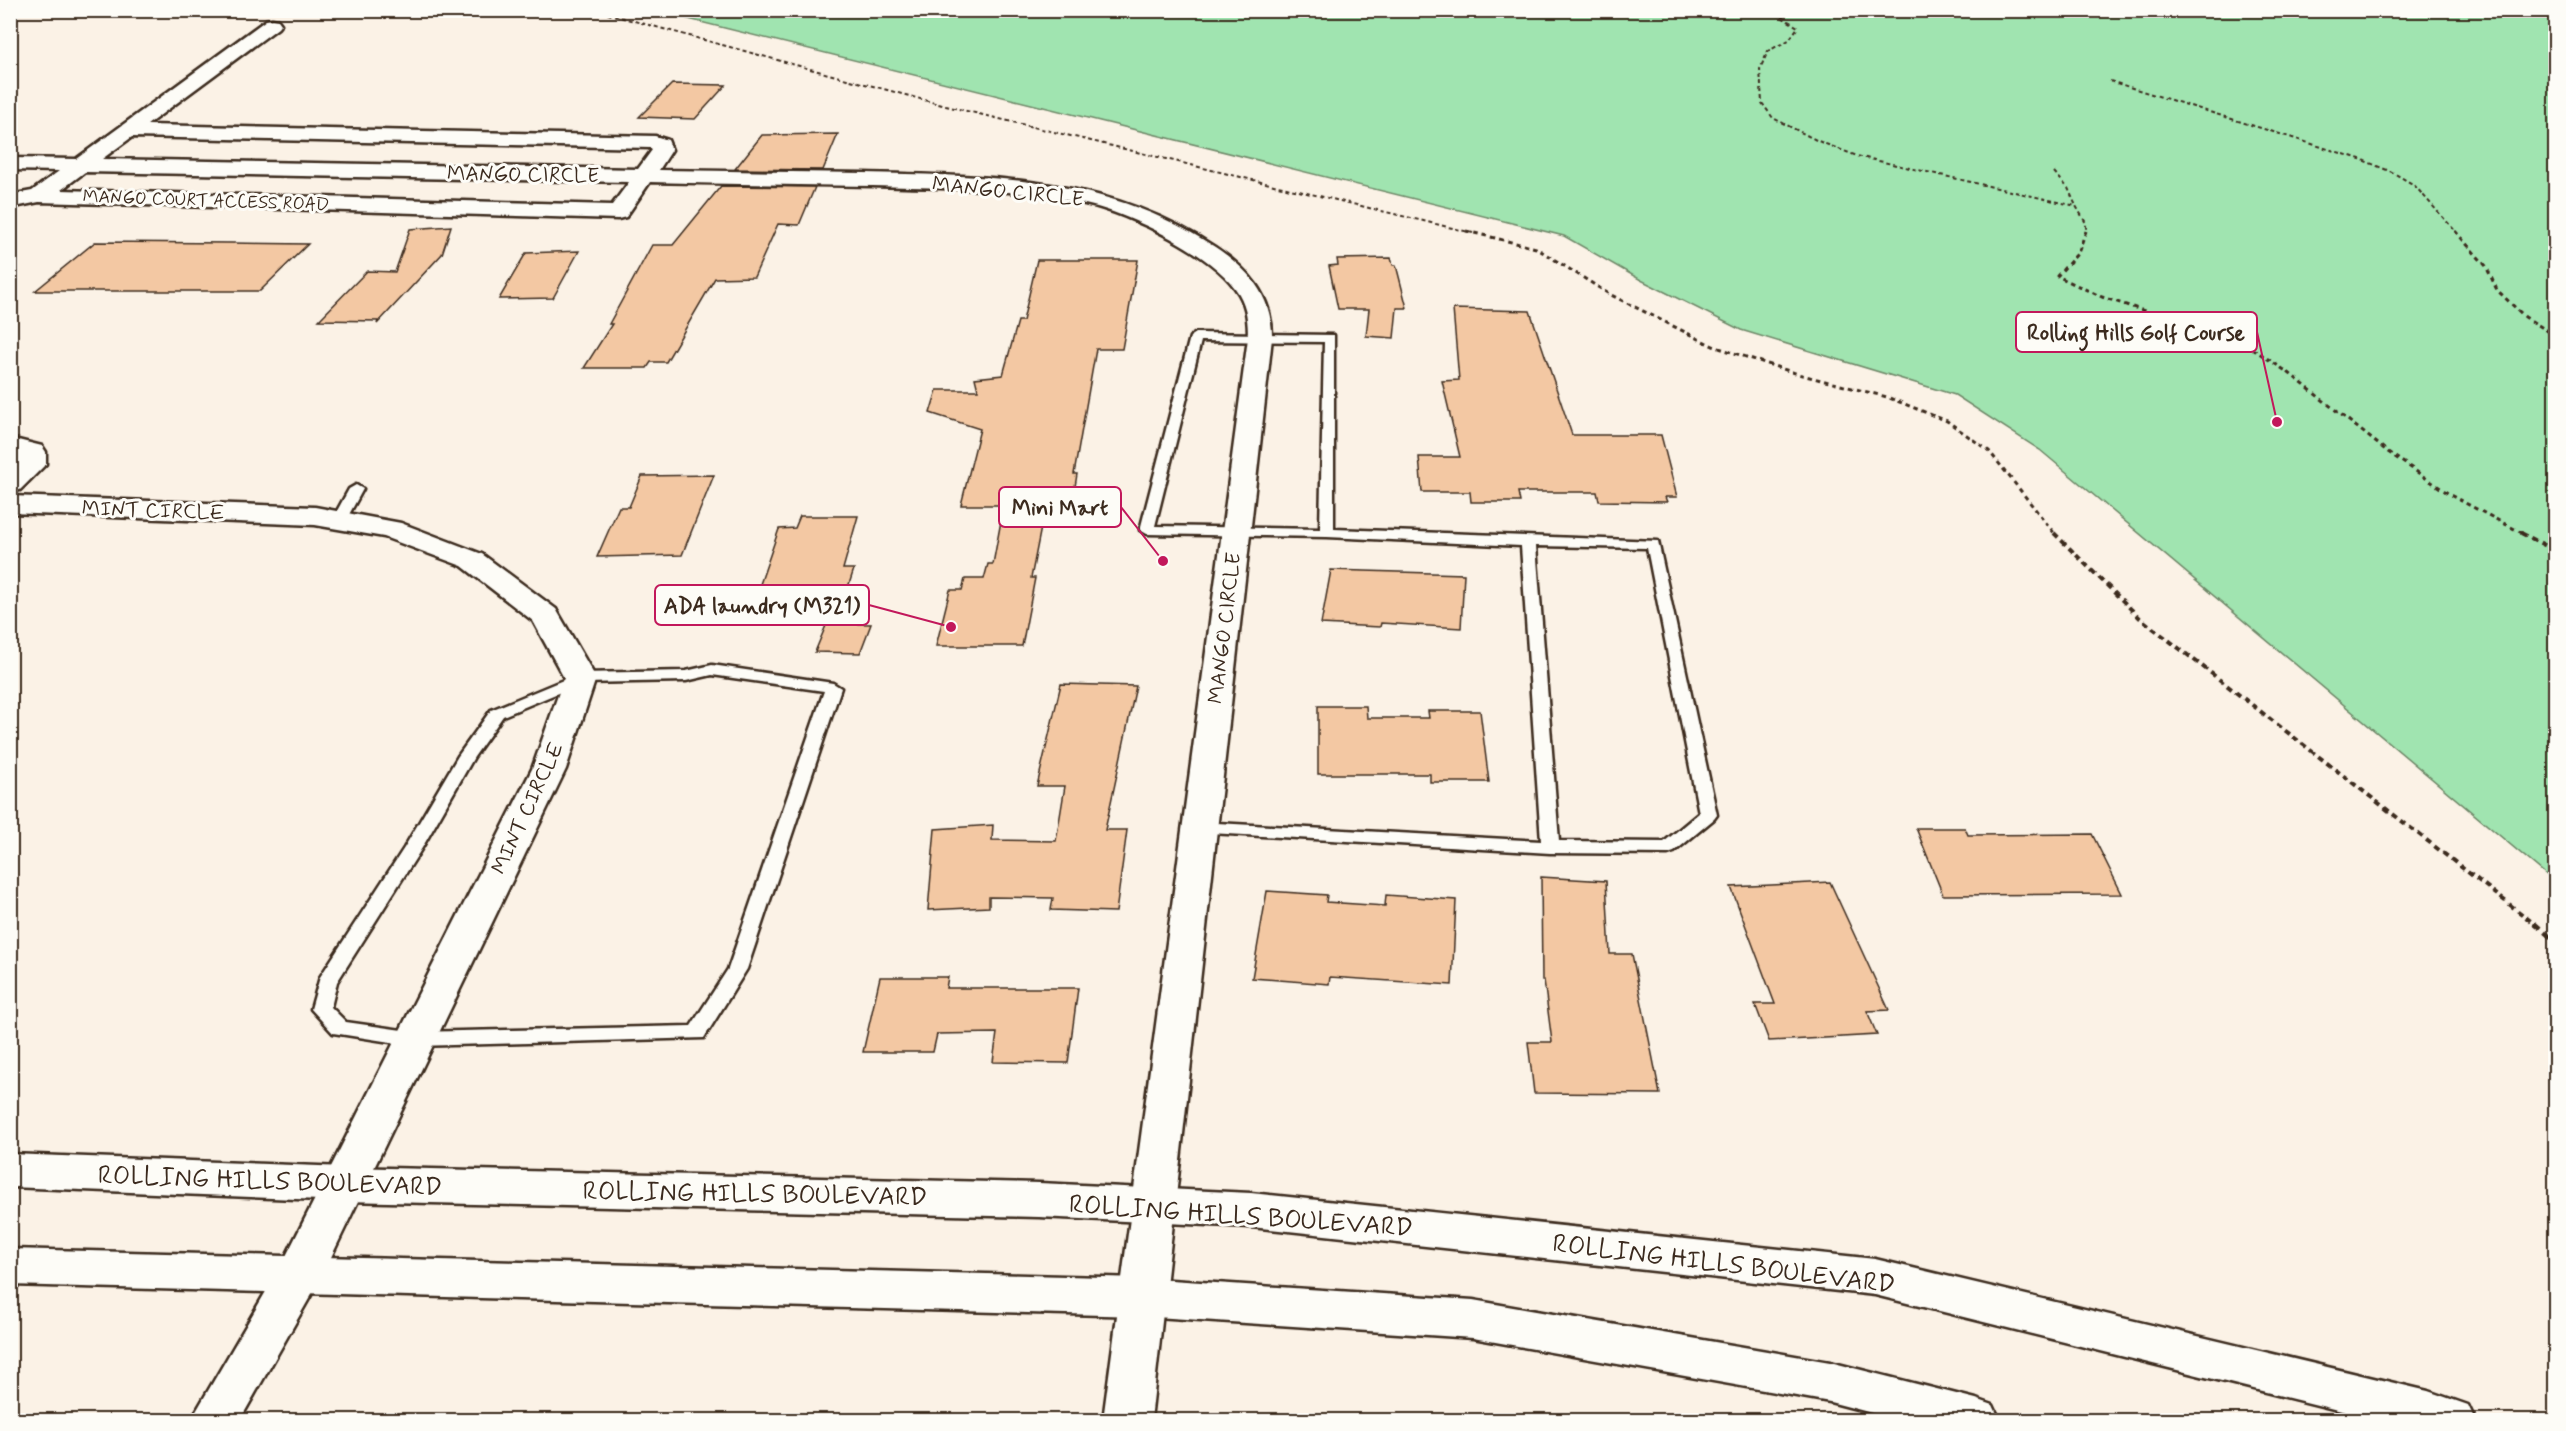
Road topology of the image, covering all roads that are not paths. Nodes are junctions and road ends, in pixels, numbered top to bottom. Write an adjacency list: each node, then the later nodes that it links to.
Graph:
1 (273, 24): 2 (street, MANGO COURT ACCESS ROAD)
2 (129, 131): 4 (street, MANGO COURT ACCESS ROAD); 5 (street)
3 (10, 164): 4 (street, MANGO CIRCLE)
4 (83, 165): 5 (street, MANGO CIRCLE); 6 (street, MANGO COURT ACCESS ROAD)
5 (645, 176): 6 (street, MANGO COURT ACCESS ROAD); 8 (street, MANGO CIRCLE)
6 (39, 196): 7 (street)
7 (10, 202)
8 (1260, 338): 14 (street, MANGO CIRCLE); 14 (lane); 15 (lane)
9 (10, 446): 10 (street)
10 (10, 484)
11 (356, 489): 13 (lane)
12 (10, 504): 13 (street, MINT CIRCLE)
13 (339, 520): 17 (street, MINT CIRCLE)
14 (1236, 533): 15 (lane); 18 (street, MANGO CIRCLE)
15 (1327, 533): 16 (lane)
16 (1528, 542): 19 (lane); 19 (lane)
17 (580, 678): 20 (street, MINT CIRCLE); 20 (lane); 20 (lane)
18 (1199, 828): 19 (lane); 23 (street, MANGO CIRCLE)
19 (1550, 847)
20 (416, 1039): 22 (street, MINT CIRCLE)
21 (10, 1170): 22 (street, ROLLING HILLS BOULEVARD)
22 (345, 1184): 23 (street, ROLLING HILLS BOULEVARD); 25 (street, MINT CIRCLE)
23 (1152, 1207): 26 (street, MANGO CIRCLE); 30 (street, ROLLING HILLS BOULEVARD)
24 (10, 1267): 25 (street)
25 (299, 1276): 26 (street); 27 (street, MINT CIRCLE)
26 (1141, 1297): 28 (street, MANGO CIRCLE); 29 (street)
27 (215, 1420)
28 (1127, 1420)
29 (1976, 1420)
30 (2451, 1420)

